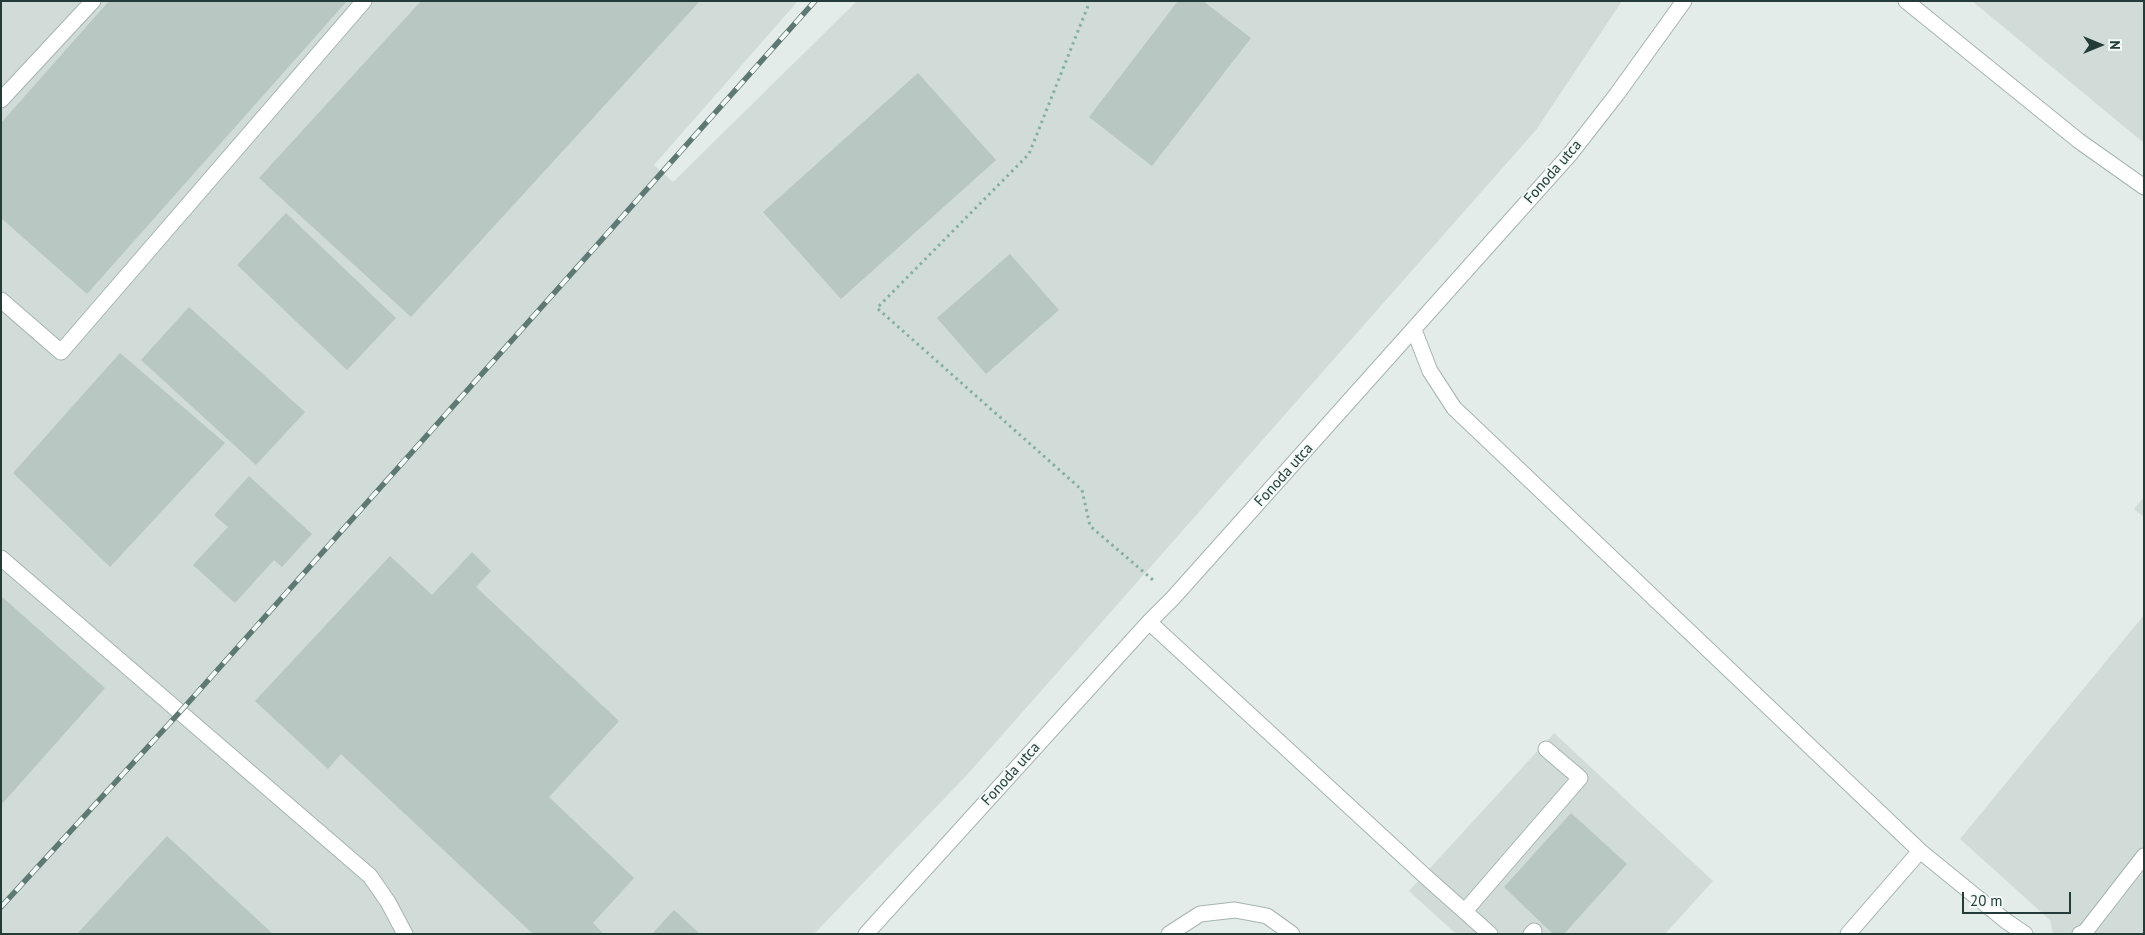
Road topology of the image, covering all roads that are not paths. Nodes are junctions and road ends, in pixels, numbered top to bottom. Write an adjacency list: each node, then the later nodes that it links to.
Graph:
1 (93, 1): 5 (street)
2 (364, 1): 7 (street)
3 (1684, 1): 8 (street, Fonoda utca)
4 (1906, 1): 6 (street)
5 (1, 100)
6 (2144, 187)
7 (1, 300)
8 (1414, 330): 10 (street, Fonoda utca); 12 (street)
9 (1, 558): 15 (street)
10 (1148, 622): 14 (street); 16 (street, Fonoda utca)
11 (1546, 749): 14 (street)
12 (1920, 851): 20 (street); 21 (street)
13 (2144, 856): 22 (street)
14 (1465, 911): 19 (street)
15 (405, 934)
16 (866, 934)
17 (1168, 934): 18 (street)
18 (1292, 934)
19 (1490, 934)
20 (1848, 934)
21 (2025, 934)
22 (2080, 934)

